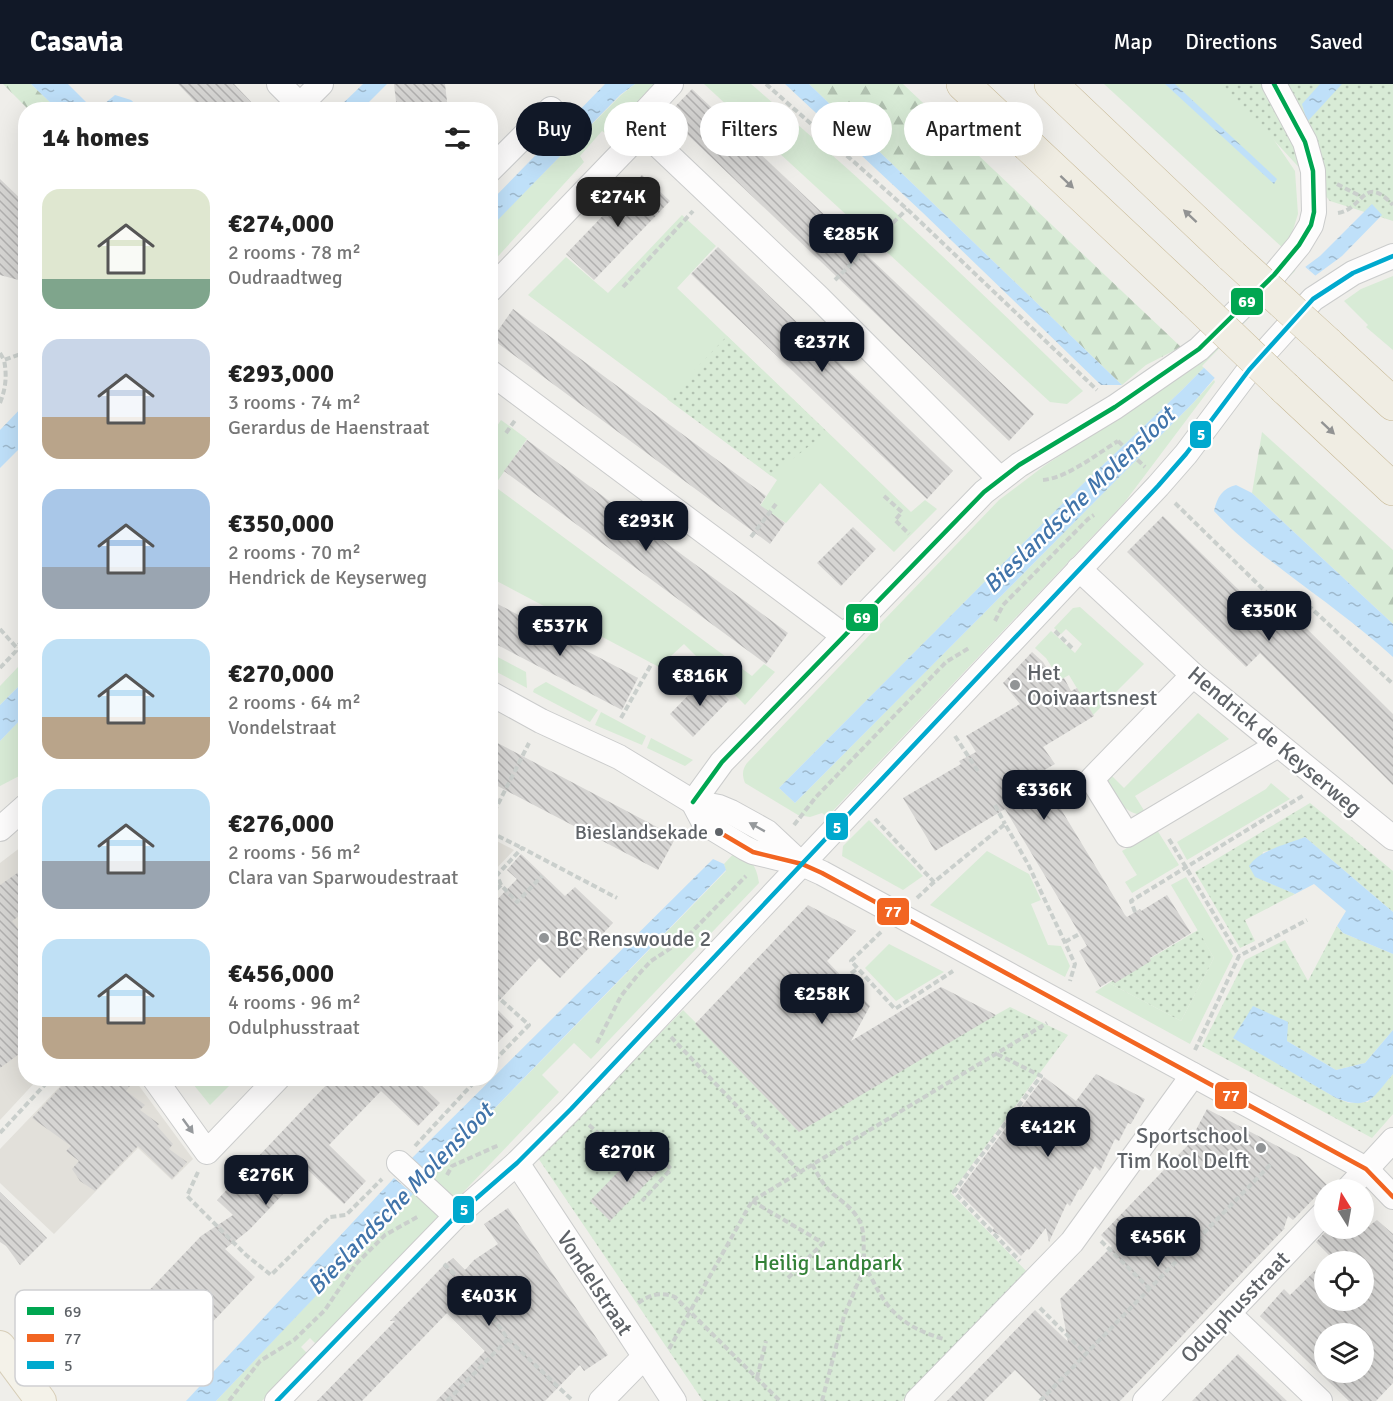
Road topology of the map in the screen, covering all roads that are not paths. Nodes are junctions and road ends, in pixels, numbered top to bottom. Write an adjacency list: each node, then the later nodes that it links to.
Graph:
1 (279, 84): 7 (street)
2 (321, 84): 8 (street)
3 (671, 84): 9 (street)
4 (963, 84): 19 (highway, one-way to 19, bridge)
5 (1051, 84): 17 (highway, one-way to 5, bridge)
6 (1274, 84): 18 (street)
7 (297, 102)
8 (303, 102)
9 (654, 102)
10 (516, 144): 13 (street)
11 (619, 156): 15 (street)
12 (670, 156): 18 (street)
13 (498, 162)
14 (1393, 256): 20 (street)
15 (498, 282)
16 (498, 378): 21 (street)
17 (1393, 404)
18 (1000, 479): 21 (street)
19 (1393, 489)
20 (1079, 569): 22 (street, Hendrick de Keyserweg); 31 (street)
21 (844, 636): 25 (street)
22 (1193, 675): 24 (street, Hendrick de Keyserweg); 24 (street)
23 (498, 697): 25 (street)
24 (1278, 746): 30 (street, Hendrick de Keyserweg)
25 (693, 802): 31 (street)
26 (18, 803): 27 (street)
27 (0, 811)
28 (18, 814): 29 (street)
29 (0, 829)
30 (1393, 838)
31 (802, 864): 32 (street); 37 (street)
32 (1193, 1075): 38 (street); 50 (street)
33 (160, 1086): 34 (street, one-way to 34)
34 (270, 1086)
35 (1393, 1140): 38 (street)
36 (399, 1163): 41 (street)
37 (517, 1163): 41 (street); 45 (street, Vondelstraat)
38 (1366, 1169): 39 (street); 40 (street)
39 (1357, 1179)
40 (1393, 1197)
41 (456, 1216): 47 (street)
42 (1314, 1224): 43 (street, Odulphusstraat)
43 (1229, 1314): 51 (street, Odulphusstraat); 52 (street)
44 (0, 1346): 46 (main road)
45 (647, 1361): 48 (street); 49 (street, Vondelstraat)
46 (15, 1369)
47 (277, 1401)
48 (601, 1401)
49 (674, 1401)
50 (917, 1401)
51 (1144, 1401)
52 (1320, 1401)

